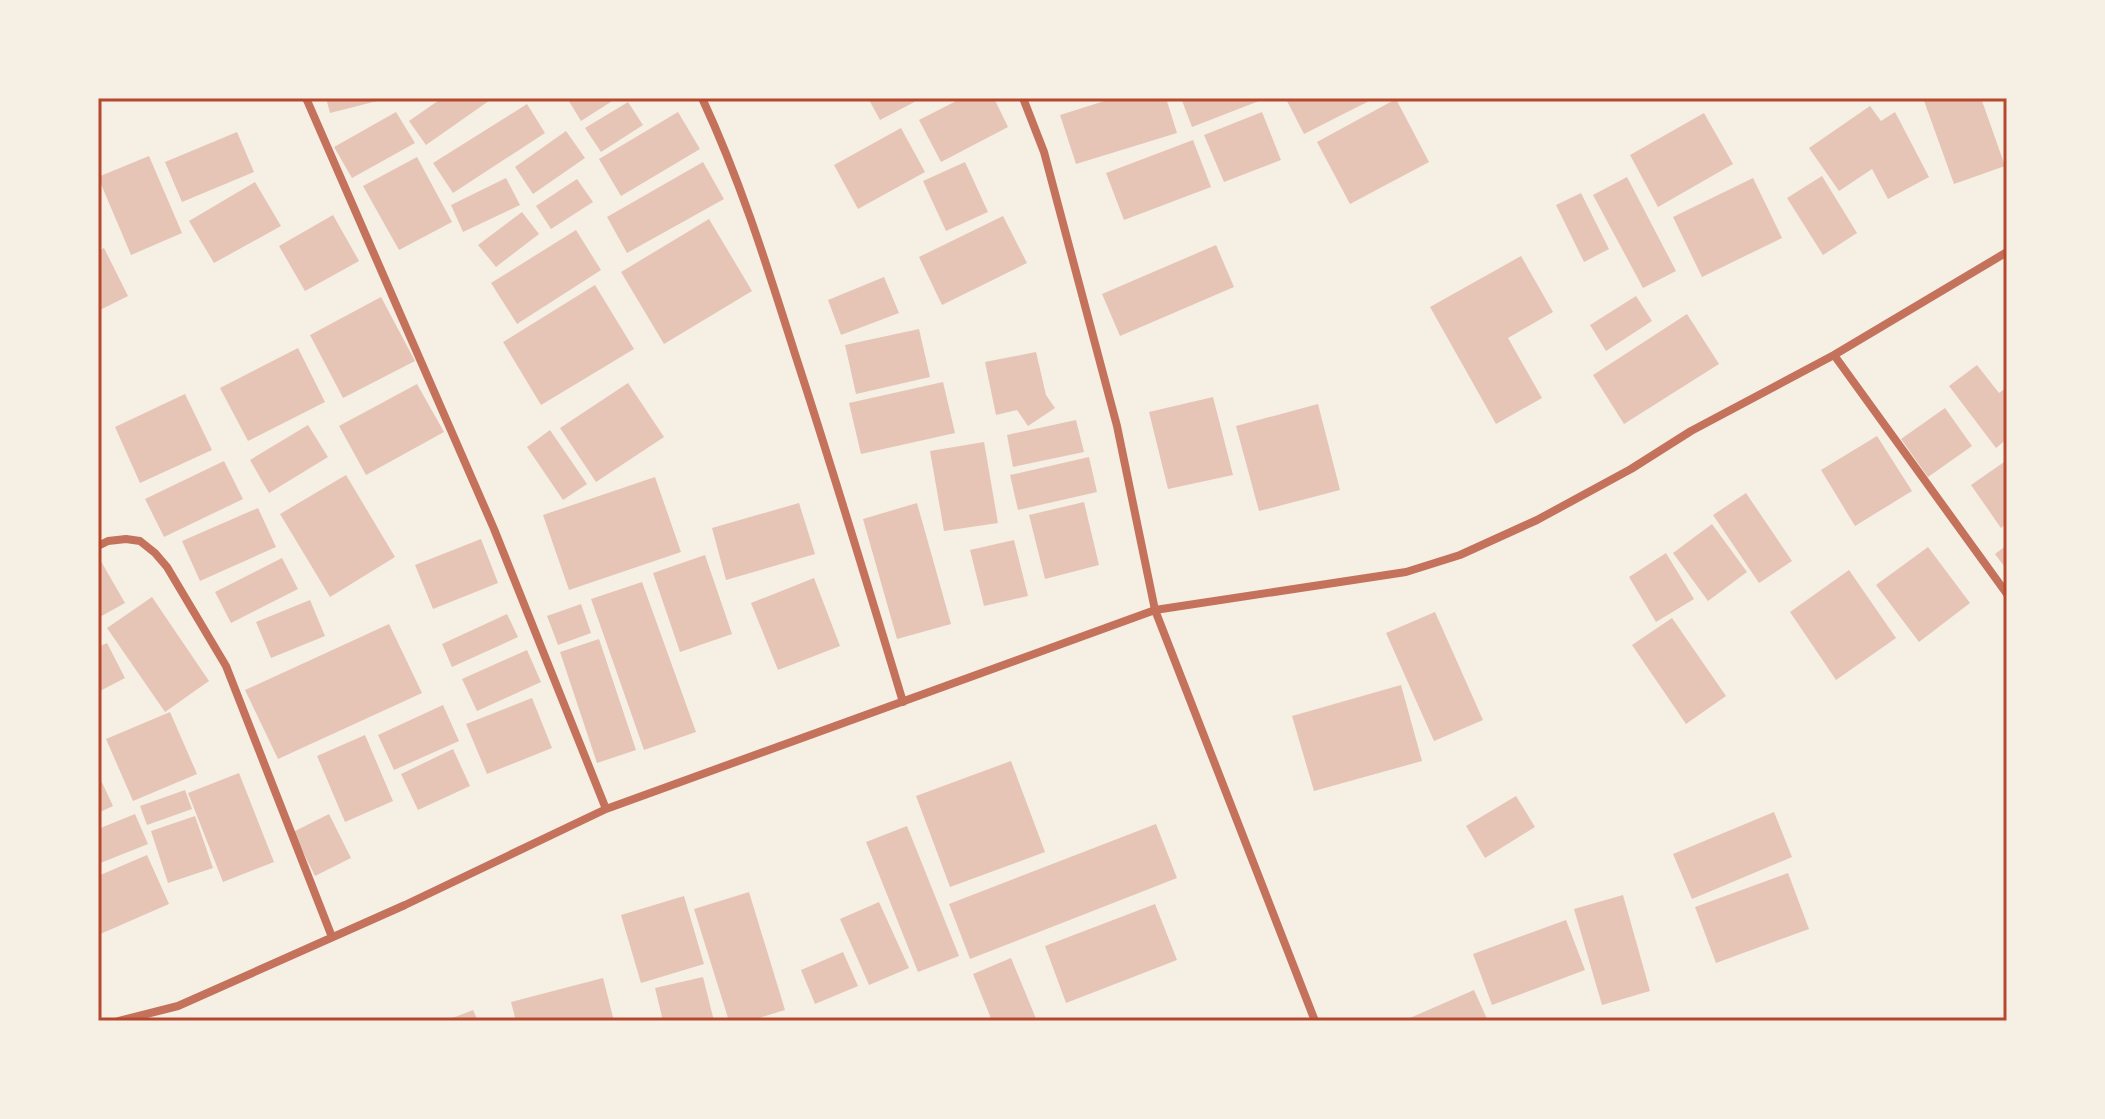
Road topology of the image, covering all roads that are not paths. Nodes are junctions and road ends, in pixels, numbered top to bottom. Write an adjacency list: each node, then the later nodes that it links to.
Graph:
1 (306, 98): 10 (street)
2 (702, 98): 9 (street)
3 (1023, 98): 8 (street)
4 (2007, 252): 5 (street)
5 (1834, 355): 7 (street); 8 (street)
6 (98, 546): 11 (street)
7 (2007, 594)
8 (1155, 610): 9 (street); 13 (street)
9 (903, 702): 10 (street)
10 (606, 809): 11 (street)
11 (332, 937): 12 (street)
12 (119, 1021)
13 (1315, 1021)

